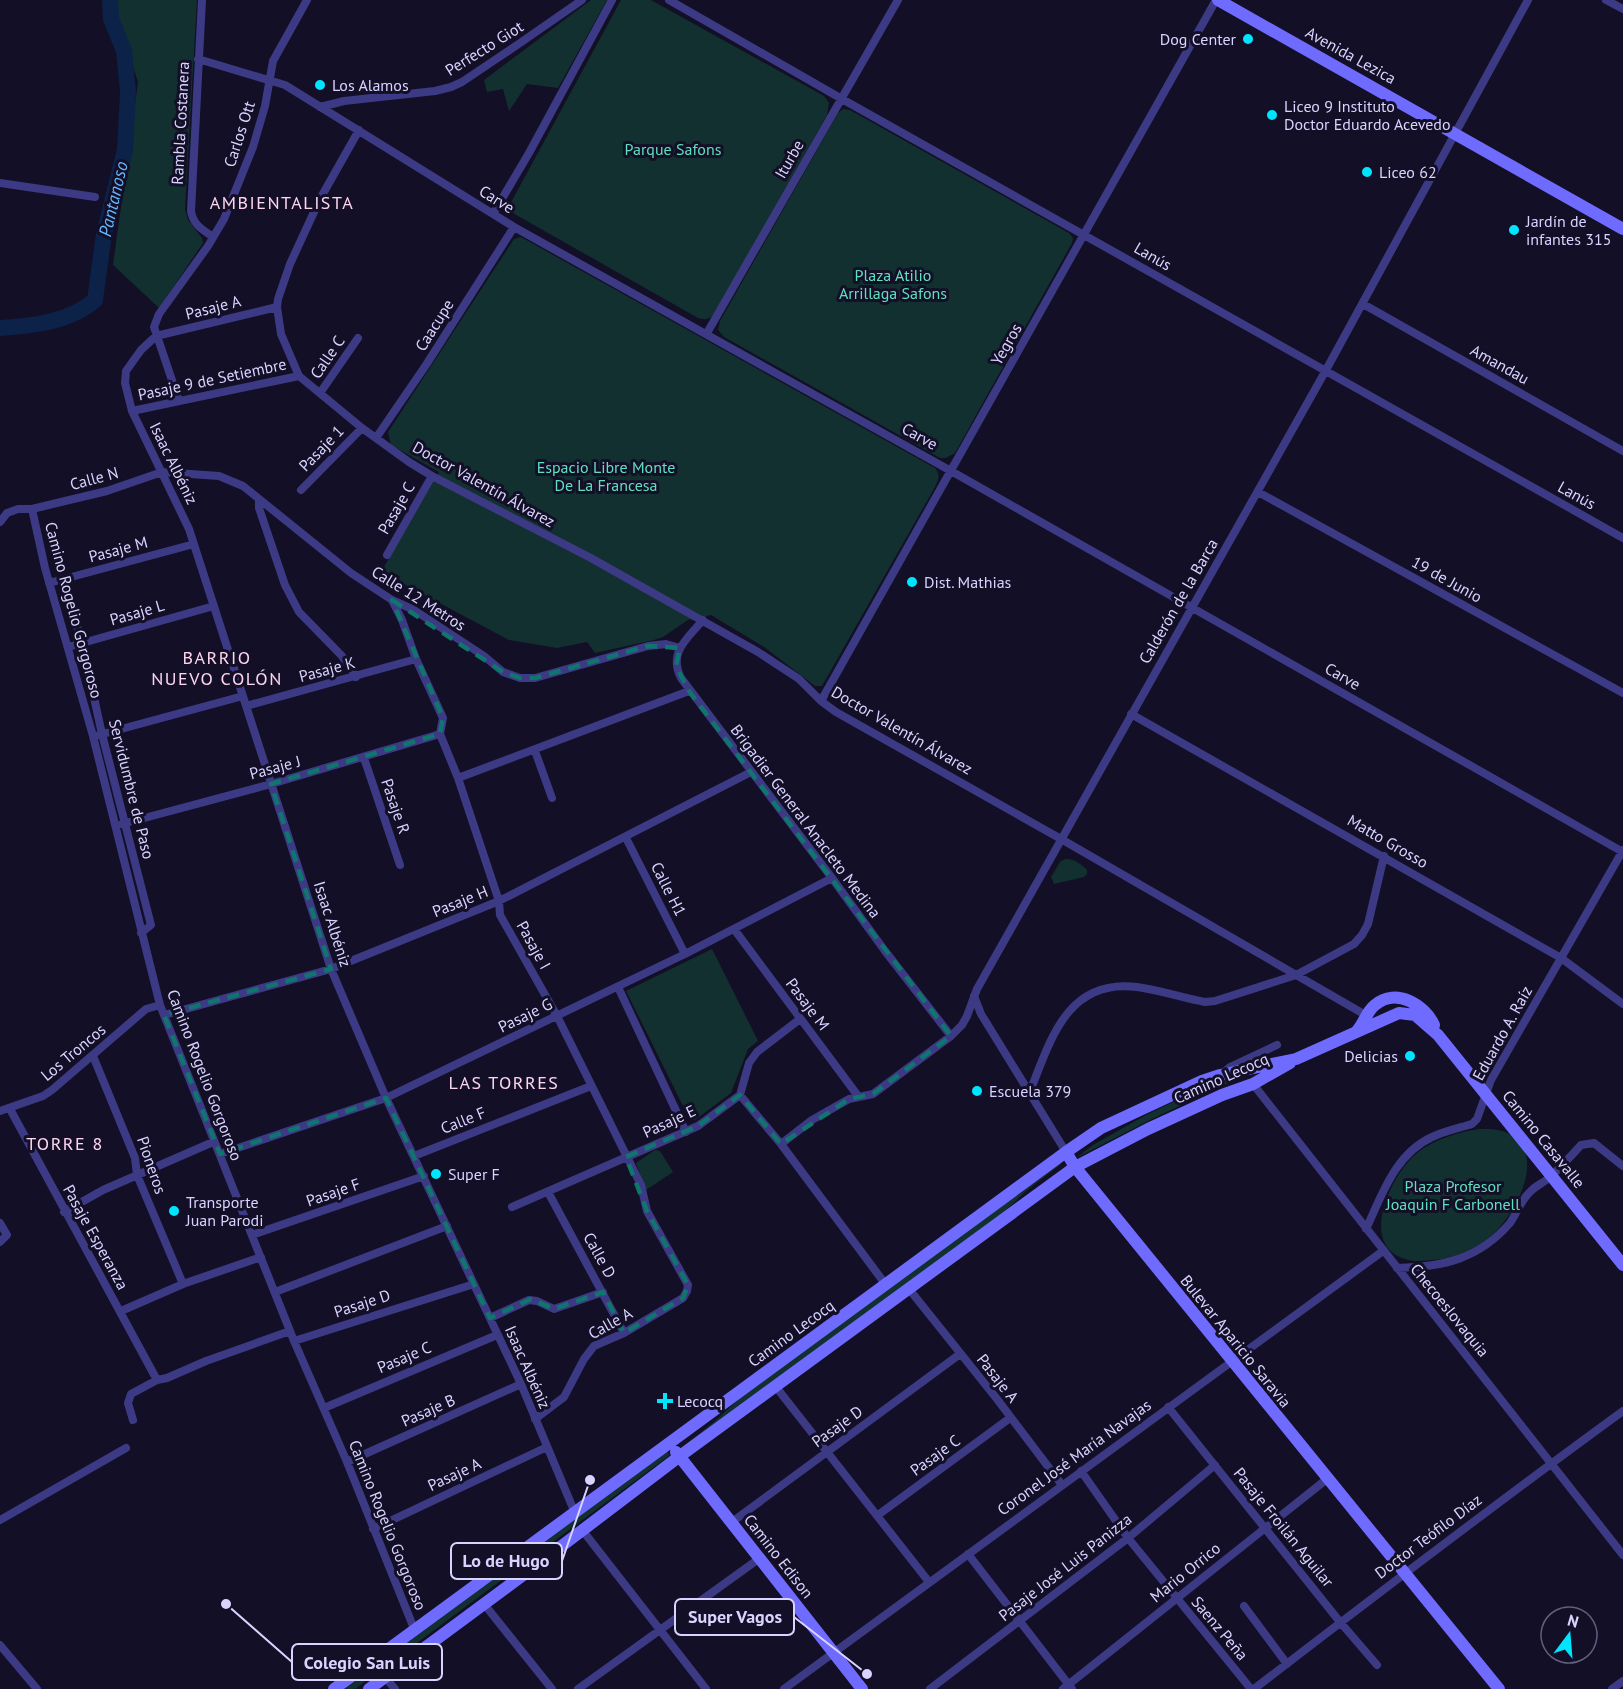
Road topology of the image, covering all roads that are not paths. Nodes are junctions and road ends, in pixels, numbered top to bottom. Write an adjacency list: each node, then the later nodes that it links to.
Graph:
1 (202, 0): 11 (street, Rambla Costanera)
2 (307, 0): 12 (street, Carlos Ott)
3 (582, 0): 14 (street, Perfecto Giot)
4 (612, 0): 19 (street)
5 (669, 0): 13 (street, Lanús)
6 (898, 0): 13 (street, Iturbe)
7 (1217, 0): 16 (street, Avenida Lezica); 22 (street, Yegros)
8 (1528, 0): 16 (street, Calderón de la Barca)
9 (1606, 0): 10 (street)
10 (1623, 9)
11 (198, 59): 12 (street, Carve); 23 (street, Rambla Costanera)
12 (270, 79): 14 (street, Carve); 23 (street, Carlos Ott)
13 (842, 99): 22 (street, Lanús); 26 (street, Iturbe)
14 (320, 106): 15 (street, Carve)
15 (359, 130): 19 (street, Carve); 25 (street)
16 (1455, 133): 21 (street, Avenida Lezica); 24 (street, Calderón de la Barca)
17 (0, 183): 18 (street)
18 (95, 197)
19 (494, 214): 20 (street, Carve)
20 (514, 227): 26 (street, Carve); 35 (street, Caacupe)
21 (1623, 229)
22 (1085, 235): 29 (street, Lanús); 37 (street, Yegros)
23 (213, 237): 27 (street, Carlos Ott)
24 (1363, 304): 29 (street, Calderón de la Barca); 36 (street, Amandau)
25 (277, 306): 27 (street, Pasaje A); 30 (street)
26 (707, 333): 37 (street, Carve)
27 (156, 336): 32 (street); 33 (street, Isaac Albéniz)
28 (358, 338): 31 (street, Calle C)
29 (1326, 370): 41 (street, Calderón de la Barca); 45 (street, Lanús)
30 (299, 376): 31 (street, Doctor Valentín Álvarez); 32 (street, Pasaje 9 de Setiembre)
31 (320, 393): 34 (street, Doctor Valentín Álvarez)
32 (179, 401): 33 (street, Pasaje 9 de Setiembre)
33 (132, 411): 38 (street, Isaac Albéniz)
34 (362, 428): 35 (street, Doctor Valentín Álvarez); 40 (street, Pasaje 1)
35 (376, 438): 39 (street, Doctor Valentín Álvarez)
36 (1623, 451)
37 (951, 471): 52 (street, Carve); 62 (street, Yegros)
38 (162, 472): 42 (street, Calle 12 Metros); 43 (street, Calle N); 46 (street, Isaac Albéniz)
39 (432, 476): 47 (street, Pasaje C); 53 (street, Doctor Valentín Álvarez)
40 (301, 490)
41 (1257, 492): 52 (street, Calderón de la Barca); 60 (street, 19 de Junio)
42 (259, 500): 50 (street, Calle 12 Metros); 58 (street)
43 (32, 509): 44 (street, Calle N); 49 (street, Camino Rogelio Gorgoroso)
44 (0, 522)
45 (1623, 538)
46 (194, 544): 48 (street, Pasaje M); 51 (street, Isaac Albéniz)
47 (387, 555)
48 (63, 579): 49 (street, Pasaje M); 54 (street, Servidumbre de Paso)
49 (49, 583): 55 (street, Camino Rogelio Gorgoroso)
50 (392, 600): 56 (street, Calle 12 Metros); 57 (street, Pasaje I)
51 (214, 606): 54 (street, Pasaje L); 61 (street, Isaac Albéniz)
52 (1192, 607): 64 (street, Calderón de la Barca); 78 (street, Carve)
53 (703, 620): 56 (street); 62 (street, Doctor Valentín Álvarez)
54 (82, 643): 55 (street, Pasaje L); 65 (street, Servidumbre de Paso)
55 (68, 647): 67 (street, Camino Rogelio Gorgoroso)
56 (680, 648): 59 (street, Brigadier General Anacleto Medina)
57 (416, 659): 58 (street, Pasaje K); 66 (street, Pasaje I)
58 (356, 677): 63 (street, Pasaje K)
59 (689, 692): 68 (street); 70 (street, Brigadier General Anacleto Medina)
60 (1623, 693)
61 (243, 696): 63 (street, Isaac Albéniz); 65 (street)
62 (821, 701): 77 (street, Doctor Valentín Álvarez)
63 (246, 706): 72 (street, Isaac Albéniz)
64 (1131, 714): 77 (street, Calderón de la Barca); 79 (street, Matto Grosso)
65 (102, 734): 67 (street); 74 (street, Servidumbre de Paso)
66 (441, 734): 69 (street, Pasaje J); 71 (street, Pasaje I)
67 (93, 736): 75 (street, Camino Rogelio Gorgoroso)
68 (535, 751): 71 (street); 73 (street)
69 (364, 758): 72 (street, Pasaje J); 80 (street, Pasaje R)
70 (751, 772): 76 (street, Pasaje H); 81 (street, Brigadier General Anacleto Medina)
71 (458, 778): 82 (street, Pasaje I)
72 (272, 784): 74 (street, Pasaje J); 87 (street, Isaac Albéniz)
73 (552, 798)
74 (125, 824): 75 (street, Pasaje J); 84 (street, Servidumbre de Paso)
75 (116, 826): 84 (street, Camino Rogelio Gorgoroso)
76 (626, 838): 82 (street, Pasaje H); 85 (street, Calle H1)
77 (1061, 839): 88 (street, Doctor Valentín Álvarez); 90 (street, Calderón de la Barca)
78 (1623, 852): 86 (street, Eduardo A. Raíz)
79 (1383, 856): 86 (street, Matto Grosso); 88 (street)
80 (400, 865)
81 (832, 878): 83 (street, Pasaje G); 98 (street, Brigadier General Anacleto Medina)
82 (499, 901): 87 (street, Pasaje H); 94 (street, Pasaje I)
83 (734, 929): 85 (street, Pasaje G); 95 (street, Pasaje M)
84 (141, 933): 92 (street, Camino Rogelio Gorgoroso)
85 (685, 954): 89 (street, Pasaje G)
86 (1561, 958): 91 (street, Matto Grosso); 106 (street, Eduardo A. Raíz)
87 (331, 969): 93 (street, Pasaje H); 109 (street, Isaac Albéniz)
88 (1296, 975): 96 (street, Doctor Valentín Álvarez); 105 (street)
89 (618, 987): 94 (street, Pasaje G); 112 (street)
90 (974, 996): 98 (street, Calderón de la Barca); 105 (street, Bulevar Aparicio Saravia)
91 (1623, 1004)
92 (160, 1005): 93 (street, Camino Rogelio Gorgoroso); 100 (street, Los Troncos)
93 (164, 1015): 113 (street, Camino Rogelio Gorgoroso)
94 (557, 1016): 104 (street, Pasaje I); 109 (street, Pasaje G)
95 (800, 1019): 107 (street); 108 (street, Pasaje M)
96 (1371, 1020): 97 (street); 97 (street, Camino Lecocq); 101 (street, Camino Lecocq)
97 (1438, 1035): 106 (street, Camino Casavalle)
98 (951, 1036): 108 (street, Calderón de la Barca)
99 (1277, 1045): 102 (street)
100 (93, 1056): 110 (street, Los Troncos); 121 (street, Pioneros)
101 (1296, 1059): 102 (street, Camino Lecocq); 103 (street, Camino Lecocq)
102 (1220, 1075): 115 (street, Camino Lecocq)
103 (1253, 1084): 120 (street, Camino Lecocq); 129 (street, Checoeslovaquia)
104 (591, 1086): 117 (street, Calle F); 118 (street, Pasaje I)
105 (1029, 1094): 115 (street, Bulevar Aparicio Saravia)
106 (1486, 1094): 123 (street, Camino Casavalle); 129 (street, Eduardo A. Raíz)
107 (740, 1095): 112 (street, Pasaje E); 114 (street)
108 (858, 1096): 114 (street, Calderón de la Barca)
109 (386, 1098): 116 (street, Pasaje G); 117 (street, Isaac Albéniz)
110 (10, 1109): 111 (street, Los Troncos); 126 (street, Pasaje Esperanza)
111 (0, 1111)
112 (686, 1132): 118 (street, Pasaje E)
113 (213, 1142): 116 (street, Camino Rogelio Gorgoroso); 121 (street)
114 (780, 1144): 138 (street)
115 (1066, 1152): 120 (street, Bulevar Aparicio Saravia); 138 (street, Camino Lecocq)
116 (220, 1154): 130 (street, Camino Rogelio Gorgoroso)
117 (414, 1156): 122 (street, Isaac Albéniz)
118 (626, 1157): 124 (street, Pasaje E); 142 (street, Pasaje I)
119 (1623, 1166): 123 (street)
120 (1075, 1167): 139 (street, Camino Lecocq); 150 (street, Bulevar Aparicio Saravia)
121 (136, 1174): 126 (street); 136 (street, Pioneros)
122 (424, 1176): 128 (street, Isaac Albéniz); 130 (street, Pasaje F)
123 (1552, 1176): 134 (street, Camino Casavalle); 135 (street)
124 (548, 1192): 125 (street, Pasaje E); 141 (street, Calle D)
125 (512, 1207)
126 (64, 1212): 143 (street, Pasaje Esperanza)
127 (0, 1223): 131 (street)
128 (447, 1226): 137 (street, Isaac Albéniz); 140 (street)
129 (1366, 1229): 132 (street, Checoeslovaquia)
130 (252, 1235): 133 (street, Camino Rogelio Gorgoroso)
131 (0, 1242)
132 (1383, 1251): 135 (street, Checoeslovaquia); 150 (street, Coronel José María Navajas)
133 (261, 1257): 136 (street); 140 (street, Camino Rogelio Gorgoroso)
134 (1623, 1265)
135 (1397, 1268): 166 (street, Checoeslovaquia)
136 (183, 1284): 143 (street)
137 (474, 1284): 144 (street, Isaac Albéniz); 148 (street, Pasaje D)
138 (886, 1285): 160 (street, Camino Lecocq)
139 (909, 1289): 149 (street, Pasaje A); 153 (street, Camino Lecocq)
140 (275, 1292): 145 (street, Camino Rogelio Gorgoroso)
141 (603, 1292): 144 (street); 146 (street, Calle D)
142 (687, 1292): 146 (street, Calle A)
143 (121, 1311): 151 (street, Pasaje Esperanza)
144 (490, 1318): 147 (street, Isaac Albéniz)
145 (290, 1331): 148 (street, Camino Rogelio Gorgoroso); 151 (street)
146 (624, 1333): 157 (street, Calle A)
147 (497, 1335): 152 (street, Isaac Albéniz); 155 (street, Pasaje C)
148 (294, 1341): 155 (street, Camino Rogelio Gorgoroso)
149 (960, 1354): 158 (street, Pasaje A); 163 (street, Pasaje D)
150 (1232, 1362): 154 (street, Coronel José María Navajas); 169 (street, Bulevar Aparicio Saravia)
151 (157, 1380): 159 (street)
152 (521, 1384): 157 (street, Isaac Albéniz); 165 (street, Pasaje B)
153 (776, 1387): 163 (street); 164 (street, Camino Lecocq)
154 (1168, 1407): 167 (street, Pasaje Froilán Aguilar); 168 (street, Coronel José María Navajas)
155 (324, 1408): 165 (street, Camino Rogelio Gorgoroso)
156 (1623, 1412): 166 (street, Doctor Teófilo Díaz)
157 (535, 1419): 161 (street, Isaac Albéniz)
158 (1011, 1419): 170 (street, Pasaje A); 172 (street, Pasaje C)
159 (133, 1420)
160 (669, 1443): 164 (street, Camino Edison); 171 (street, Camino Lecocq)
161 (547, 1447): 171 (street, Isaac Albéniz); 176 (street, Pasaje A)
162 (126, 1448): 173 (street)
163 (828, 1452): 172 (street); 174 (street, Pasaje D)
164 (680, 1456): 174 (street, Camino Edison); 177 (street, Camino Lecocq)
165 (347, 1462): 176 (street, Camino Rogelio Gorgoroso)
166 (1552, 1463): 180 (street, Checoeslovaquia); 182 (street, Doctor Teófilo Díaz)
167 (1215, 1465): 175 (street, Pasaje Froilán Aguilar); 178 (street, Pasaje José Luis Panizza)
168 (1081, 1471): 170 (street, Coronel José María Navajas); 178 (street, Saenz Peña)
169 (1327, 1479): 175 (street, Mario Orrico); 182 (street, Bulevar Aparicio Saravia)
170 (1062, 1485): 179 (street, Coronel José María Navajas)
171 (575, 1513): 190 (street, Camino Lecocq)
172 (878, 1515): 183 (street)
173 (0, 1520)
174 (732, 1522): 181 (street, Camino Edison)
175 (1265, 1527): 184 (street, Mario Orrico); 188 (street, Pasaje Froilán Aguilar)
176 (373, 1529): 190 (street, Camino Rogelio Gorgoroso)
177 (583, 1531): 185 (street, Camino Lecocq); 189 (street)
178 (1128, 1538): 184 (street, Saenz Peña); 187 (street, Pasaje José Luis Panizza)
179 (968, 1554): 183 (street, Coronel José María Navajas); 187 (street)
180 (1623, 1555)
181 (760, 1558): 189 (street); 192 (street, Camino Edison)
182 (1404, 1573): 188 (street, Doctor Teófilo Díaz); 209 (street, Bulevar Aparicio Saravia)
183 (929, 1582): 192 (street, Coronel José María Navajas)
184 (1176, 1598): 197 (street, Mario Orrico); 208 (street, Saenz Peña)
185 (484, 1604): 195 (street, Camino Lecocq); 202 (street)
186 (1244, 1606): 193 (street)
187 (1020, 1621): 197 (street); 207 (street, Pasaje José Luis Panizza)
188 (1340, 1622): 193 (street, Doctor Teófilo Díaz); 194 (street, Pasaje Froilán Aguilar)
189 (660, 1630): 203 (street); 204 (street)
190 (415, 1631): 199 (street, Camino Lecocq)
191 (0, 1645): 198 (street)
192 (833, 1652): 205 (street, Coronel José María Navajas); 206 (street, Camino Edison)
193 (1287, 1664): 208 (street, Doctor Teófilo Díaz)
194 (1377, 1665)
195 (385, 1677): 200 (street, Camino Lecocq); 201 (street)
196 (1623, 1681): 210 (street)
197 (1067, 1688)
198 (37, 1689)
199 (334, 1689)
200 (369, 1689)
201 (395, 1689)
202 (552, 1689)
203 (578, 1689)
204 (706, 1689)
205 (784, 1689)
206 (862, 1689)
207 (930, 1689)
208 (1252, 1689)
209 (1498, 1689)
210 (1612, 1689)

